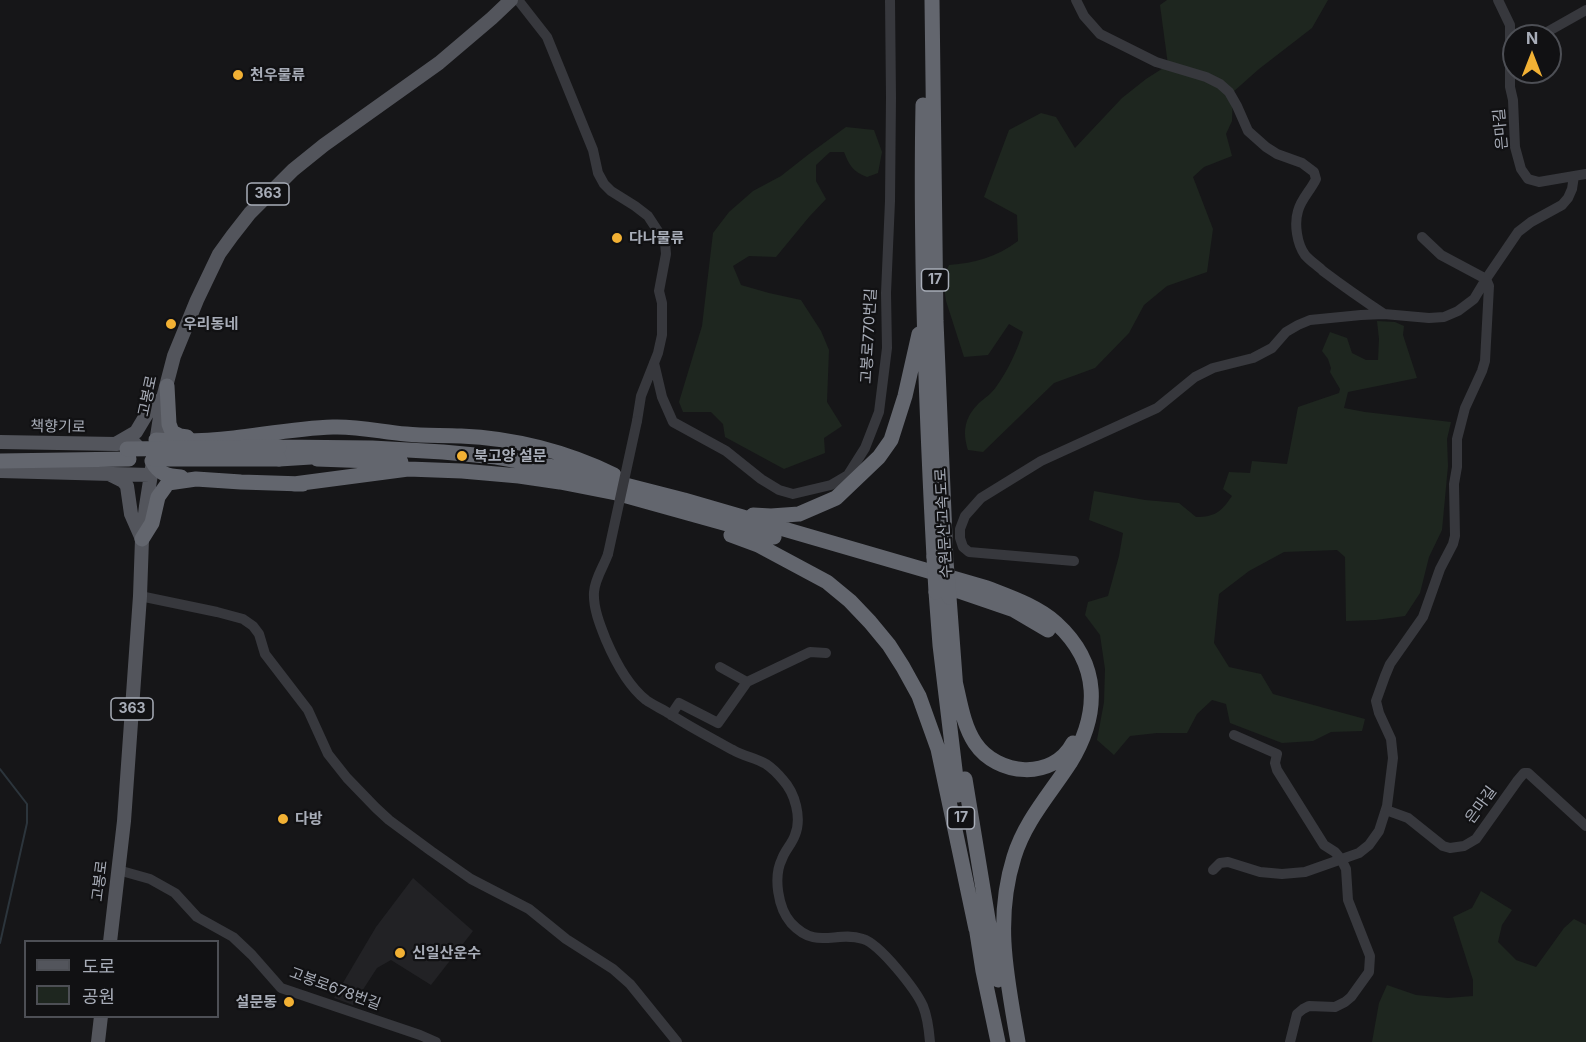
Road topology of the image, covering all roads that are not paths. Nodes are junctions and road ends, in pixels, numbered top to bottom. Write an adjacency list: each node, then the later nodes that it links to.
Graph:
1 (511, 0): 18 (main road, 고봉로 / 363)
2 (518, 0): 17 (street)
3 (890, 0): 17 (street, 고봉로770번길)
4 (924, 0): 15 (highway, 수원문산고속도로 / 17)
5 (932, 0): 37 (highway, 수원문산고속도로 / 17)
6 (1076, 0): 16 (street)
7 (1498, 0): 9 (street, 은마길)
8 (1586, 10): 10 (street)
9 (1510, 24)
10 (1561, 24)
11 (1510, 84): 12 (street, 은마길)
12 (1580, 175): 14 (street)
13 (1422, 237): 14 (street)
14 (1486, 279): 16 (street); 47 (street)
15 (924, 314): 35 (highway); 37 (highway, 수원문산고속도로 / 17)
16 (1384, 314): 38 (street)
17 (654, 363): 45 (street, bridge)
18 (165, 392): 19 (highway); 20 (main road, 고봉로 / 363); 23 (main road)
19 (232, 438): 20 (highway); 34 (highway)
20 (156, 440): 27 (main road, 고봉로 / 363)
21 (0, 442): 23 (main road, 책향기로)
22 (0, 451): 23 (highway)
23 (124, 451): 24 (highway, bridge); 26 (highway); 27 (main road, 책향기로)
24 (279, 453): 25 (highway); 34 (highway)
25 (299, 459): 31 (highway); 33 (highway)
26 (0, 461)
27 (151, 469): 29 (main road); 30 (highway); 36 (main road, 고봉로 / 363)
28 (0, 471): 29 (main road)
29 (111, 475): 36 (main road)
30 (196, 479): 32 (highway); 36 (highway)
31 (560, 482): 32 (highway); 33 (highway)
32 (294, 484): 33 (highway)
33 (590, 489): 34 (highway)
34 (638, 494): 35 (highway); 43 (highway); 52 (highway)
35 (684, 500): 61 (highway)
36 (142, 539): 40 (main road, 고봉로 / 363)
37 (940, 559): 39 (highway, 수원문산고속도로 / 17, bridge)
38 (1074, 561)
39 (942, 594): 43 (highway, 수원문산고속도로 / 17); 52 (highway, 수원문산고속도로 / 17)
40 (140, 596): 50 (main road, 고봉로 / 363); 57 (street)
41 (826, 653): 44 (street)
42 (720, 667): 44 (street)
43 (955, 681): 60 (highway, 수원문산고속도로 / 17)
44 (747, 682): 45 (street)
45 (671, 715): 58 (street)
46 (1234, 735): 49 (street)
47 (1386, 810): 48 (street, 은마길); 49 (street)
48 (1586, 826)
49 (1341, 860): 51 (street); 62 (street)
50 (118, 870): 53 (main road, 고봉로 / 363); 56 (street, 고봉로678번길)
51 (1213, 870)
52 (976, 929): 59 (highway, 수원문산고속도로 / 17)
53 (110, 940)
54 (101, 1018): 55 (main road)
55 (98, 1042)
56 (436, 1042)
57 (677, 1042)
58 (930, 1042)
59 (999, 1042)
60 (1011, 1042)
61 (1018, 1042)
62 (1290, 1042)

